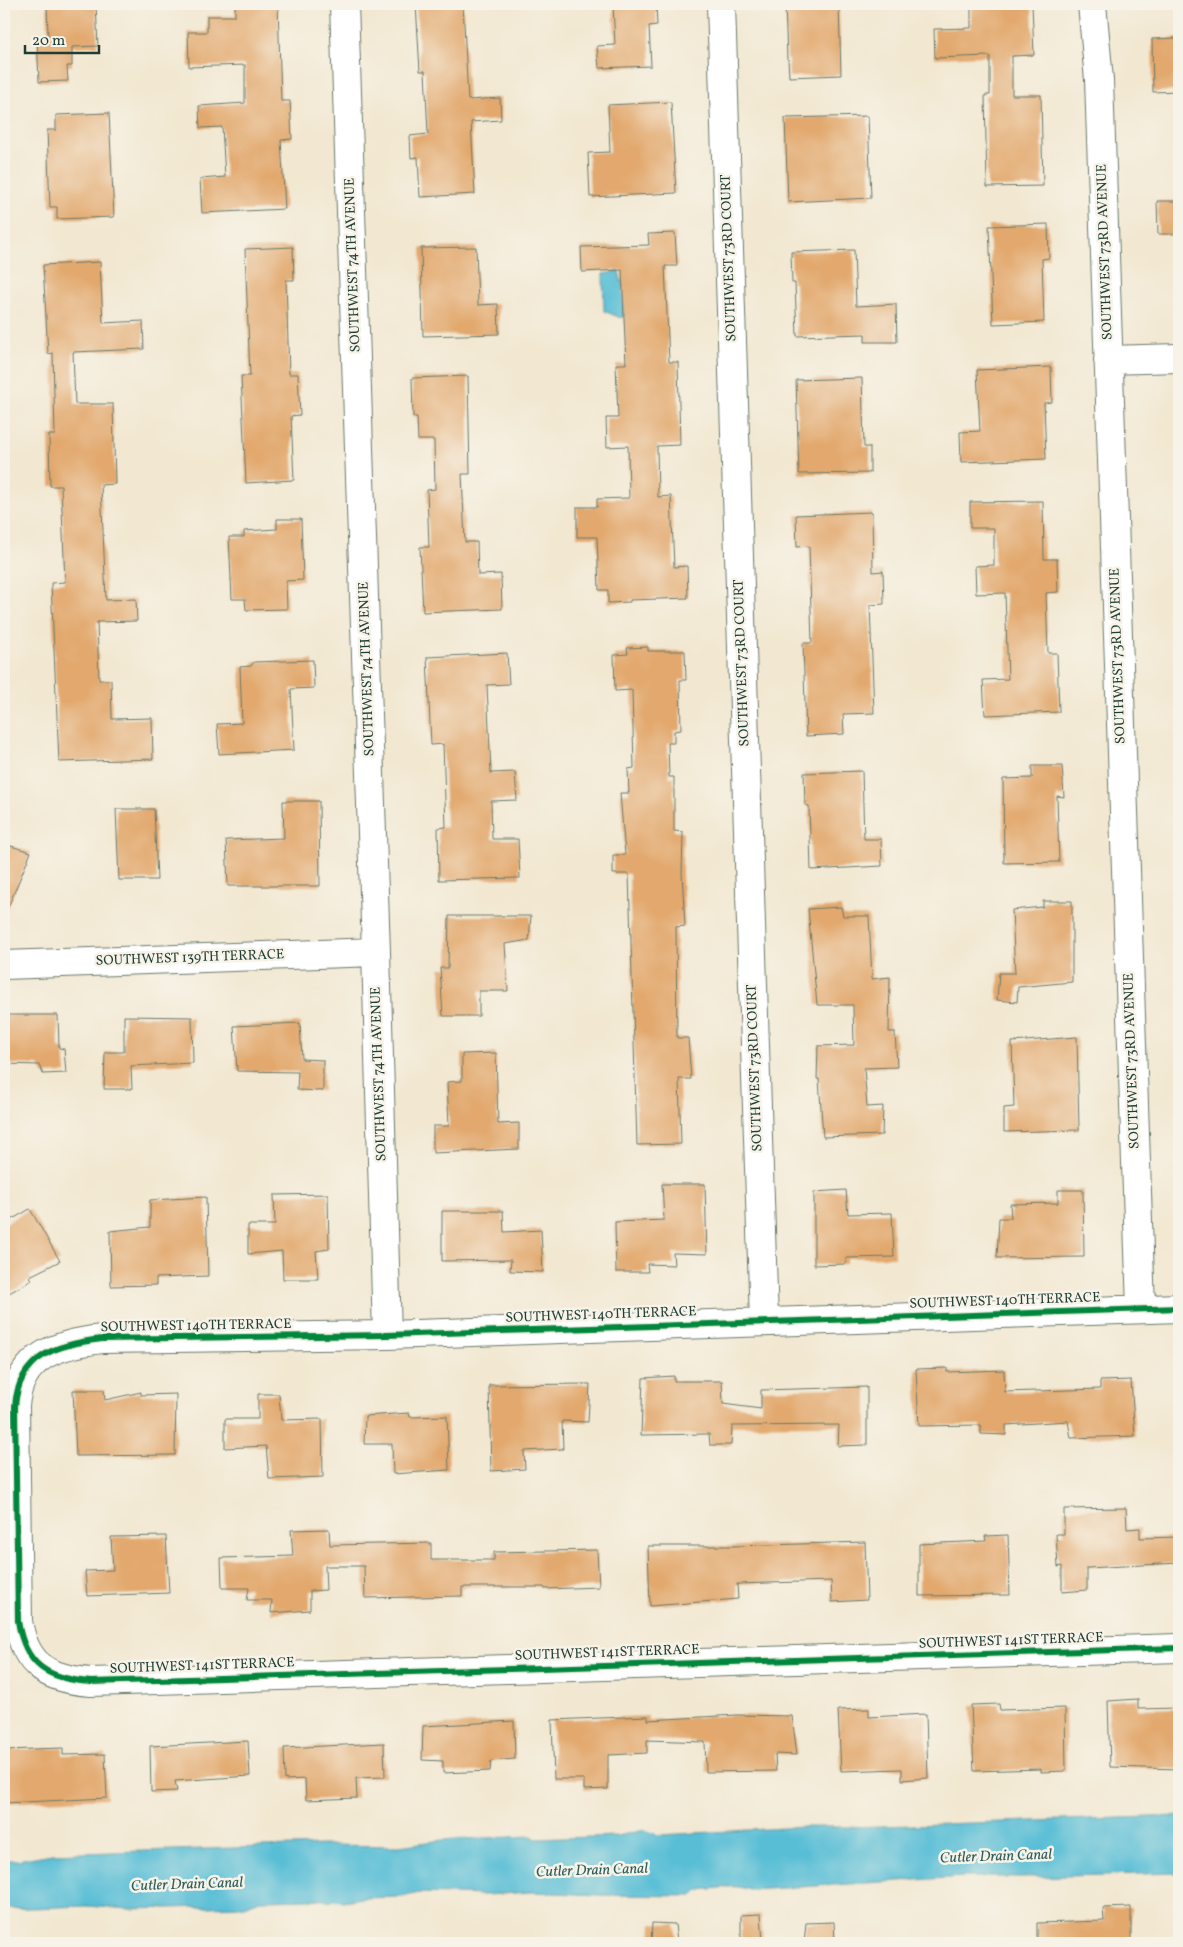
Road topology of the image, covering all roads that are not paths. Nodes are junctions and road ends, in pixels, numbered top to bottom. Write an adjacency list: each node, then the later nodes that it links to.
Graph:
1 (344, 4): 6 (street, SOUTHWEST 74TH AVENUE)
2 (721, 4): 10 (street, SOUTHWEST 73RD COURT)
3 (1092, 4): 5 (street, SOUTHWEST 73RD AVENUE)
4 (1179, 358): 5 (street)
5 (1108, 360): 9 (street, SOUTHWEST 73RD AVENUE)
6 (376, 952): 7 (street, SOUTHWEST 139TH TERRACE); 11 (street, SOUTHWEST 74TH AVENUE)
7 (4, 965)
8 (1179, 1308): 9 (street, SOUTHWEST 140TH TERRACE)
9 (1141, 1309): 10 (street, SOUTHWEST 140TH TERRACE)
10 (764, 1322): 11 (street, SOUTHWEST 140TH TERRACE)
11 (386, 1335): 12 (street, SOUTHWEST 140TH TERRACE)
12 (10, 1534): 13 (street, SOUTHWEST 141ST TERRACE)
13 (1179, 1648)

